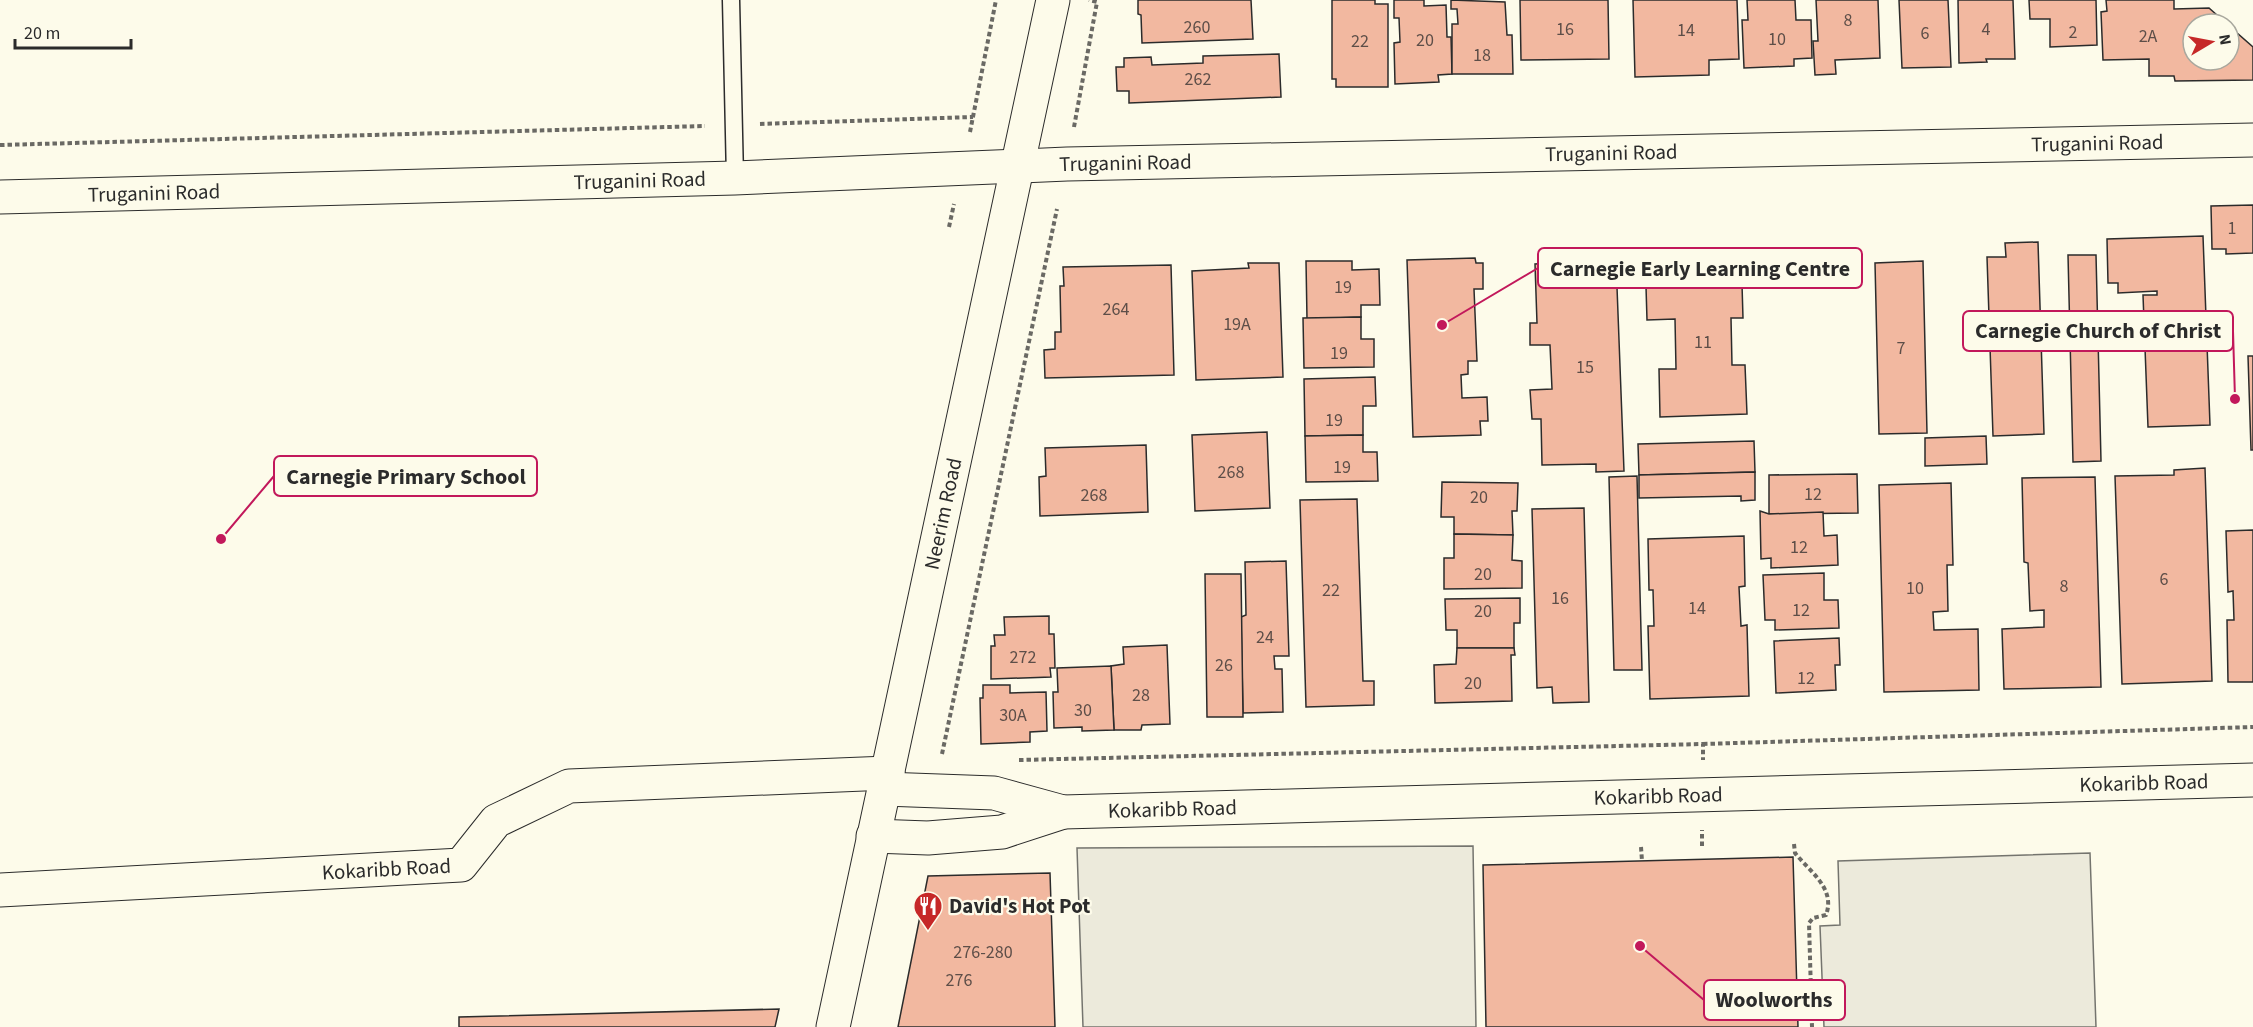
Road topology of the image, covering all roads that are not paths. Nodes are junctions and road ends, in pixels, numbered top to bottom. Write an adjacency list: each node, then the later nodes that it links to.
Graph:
1 (731, 0): 5 (lane)
2 (1053, 0): 4 (street, Neerim Road)
3 (2253, 140): 4 (street, Truganini Road)
4 (1018, 165): 5 (street, Truganini Road); 8 (street, Neerim Road)
5 (735, 178): 6 (street, Truganini Road)
6 (0, 197)
7 (2253, 780): 9 (street, Kokaribb Road)
8 (886, 781): 9 (street, Kokaribb Road); 10 (street, Neerim Road); 11 (street, Kokaribb Road)
9 (1064, 812): 10 (street, Kokaribb Road)
10 (873, 836): 12 (street, Neerim Road)
11 (0, 890)
12 (833, 1027)

